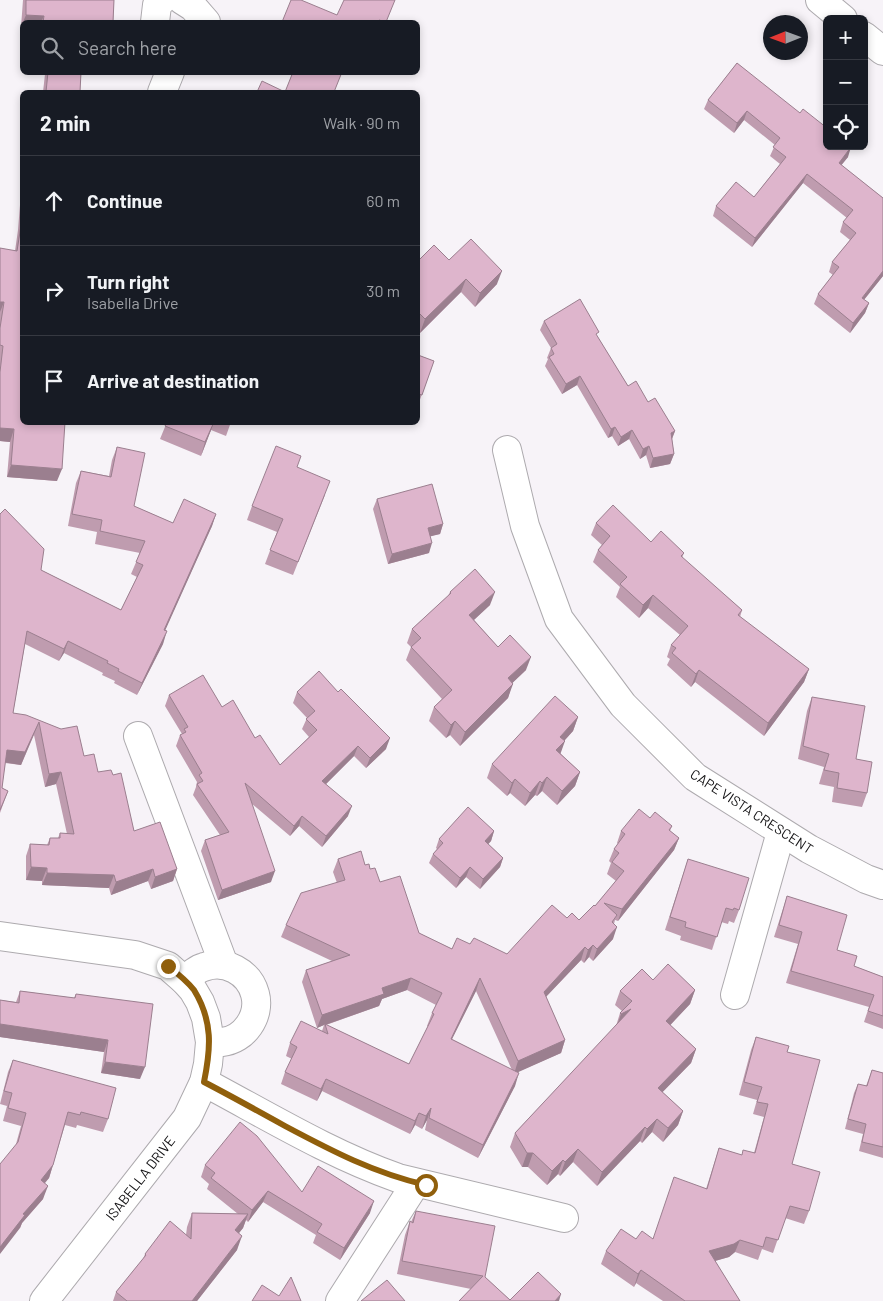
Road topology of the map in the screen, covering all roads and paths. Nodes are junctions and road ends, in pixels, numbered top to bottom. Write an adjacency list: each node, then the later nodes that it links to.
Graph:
1 (162, 0): 5 (street)
2 (182, 0): 6 (street)
3 (820, 0): 4 (street)
4 (838, 15)
5 (155, 20)
6 (204, 20)
7 (868, 39): 8 (street)
8 (883, 51)
9 (169, 75): 10 (street)
10 (163, 90)
11 (507, 450): 13 (street, CAPE VISTA CRESCENT)
12 (138, 736): 16 (street)
13 (781, 832): 14 (street, CAPE VISTA CRESCENT); 18 (street)
14 (883, 885)
15 (0, 936): 17 (street, ISABELLA DRIVE)
16 (224, 965): 17 (street); 19 (street)
17 (186, 981): 19 (street, ISABELLA DRIVE)
18 (734, 995)
19 (210, 1042): 20 (street, ISABELLA DRIVE)
20 (204, 1082): 21 (street); 23 (street, ISABELLA DRIVE)
21 (416, 1183): 22 (street); 24 (street)
22 (564, 1218)
23 (44, 1301)
24 (340, 1301)

